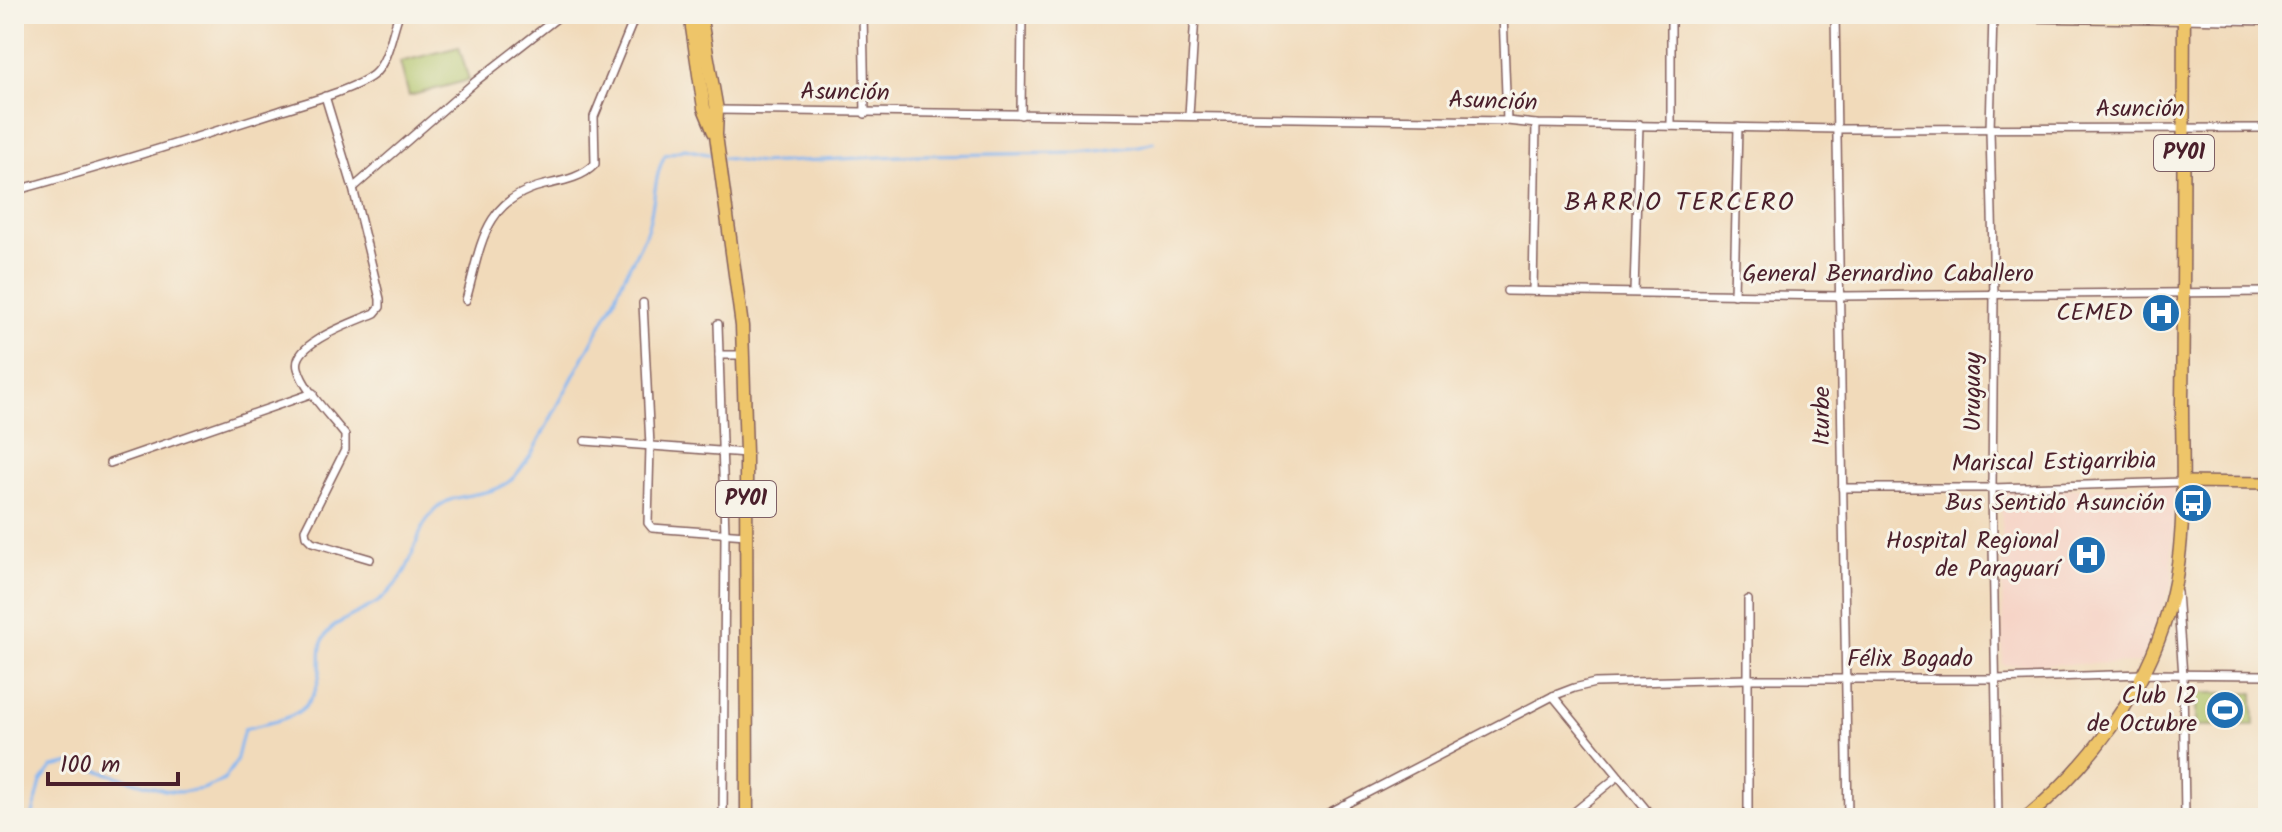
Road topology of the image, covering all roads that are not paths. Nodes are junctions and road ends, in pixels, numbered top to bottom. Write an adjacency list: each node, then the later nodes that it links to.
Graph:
1 (399, 14): 15 (street)
2 (562, 14): 30 (street)
3 (636, 14): 40 (street)
4 (863, 14): 17 (street)
5 (1022, 14): 18 (street)
6 (1195, 14): 19 (street)
7 (1503, 14): 20 (street)
8 (1671, 14): 23 (street)
9 (1835, 14): 26 (street, Iturbe)
10 (1870, 14): 11 (street)
11 (1993, 16): 13 (street); 28 (street, Uruguay)
12 (696, 17): 16 (highway, PY01); 29 (highway, PY01)
13 (2184, 17): 14 (street); 27 (highway, PY01)
14 (2268, 21)
15 (325, 96): 30 (street); 31 (street)
16 (717, 110): 17 (street, Asunción); 29 (highway, PY01)
17 (865, 114): 18 (street, Asunción)
18 (1021, 115): 19 (street, Asunción)
19 (1189, 116): 20 (street, Asunción)
20 (1507, 121): 21 (street, Asunción)
21 (1536, 124): 22 (street, Asunción); 33 (street)
22 (1639, 124): 23 (street, Asunción); 35 (street)
23 (1671, 126): 24 (street, Asunción)
24 (1738, 127): 26 (street, Asunción); 37 (street)
25 (2268, 128): 27 (street, Asunción)
26 (1838, 129): 28 (street, Asunción); 39 (street, Iturbe)
27 (2185, 129): 28 (street, Asunción); 34 (highway, PY01)
28 (1990, 130): 38 (street, Uruguay)
29 (716, 135): 44 (highway, PY01)
30 (353, 188): 45 (street)
31 (14, 191)
32 (1507, 291): 33 (street, General Bernardino Caballero)
33 (1533, 291): 35 (street, General Bernardino Caballero)
34 (2184, 291): 36 (street, General Bernardino Caballero); 38 (street, General Bernardino Caballero); 51 (highway, PY01)
35 (1634, 292): 37 (street, General Bernardino Caballero)
36 (2268, 292)
37 (1734, 295): 39 (street, General Bernardino Caballero)
38 (1994, 295): 39 (street, General Bernardino Caballero); 54 (street, Uruguay)
39 (1841, 296): 53 (street, Iturbe)
40 (466, 300)
41 (643, 303): 47 (street)
42 (718, 324): 43 (street)
43 (719, 355): 44 (street); 48 (street)
44 (743, 355): 49 (highway, PY01)
45 (313, 393): 50 (street); 57 (street)
46 (585, 441): 47 (street)
47 (650, 446): 48 (street); 55 (street)
48 (723, 451): 49 (street); 55 (street)
49 (746, 453): 56 (highway, PY01)
50 (110, 463)
51 (2182, 482): 52 (main road, Mariscal Estigarribia); 54 (street, Mariscal Estigarribia); 58 (highway, PY01)
52 (2268, 483)
53 (1842, 488): 54 (street, Mariscal Estigarribia); 63 (street, Iturbe)
54 (1992, 488): 65 (street, Uruguay)
55 (725, 533): 56 (street); 69 (street)
56 (746, 535): 70 (highway, PY01)
57 (370, 559)
58 (2176, 584): 60 (highway, PY01); 62 (street)
59 (1748, 600): 64 (street)
60 (2142, 674): 62 (street, Félix Bogado); 65 (street, Félix Bogado); 78 (highway, PY01)
61 (2268, 675): 62 (street, Félix Bogado)
62 (2183, 676): 79 (street)
63 (1847, 678): 64 (street, Félix Bogado); 65 (street, Félix Bogado); 76 (street, Iturbe)
64 (1748, 679): 66 (street, Félix Bogado); 75 (street)
65 (1996, 679): 77 (street, Uruguay)
66 (1553, 696): 67 (street); 68 (street, Félix Bogado)
67 (1617, 777): 73 (street); 74 (street)
68 (1343, 805): 71 (street, Félix Bogado); 72 (street)
69 (723, 818)
70 (747, 818)
71 (1319, 818)
72 (1354, 818)
73 (1567, 818)
74 (1653, 818)
75 (1748, 818)
76 (1848, 818)
77 (1998, 818)
78 (2026, 818)
79 (2185, 818)

